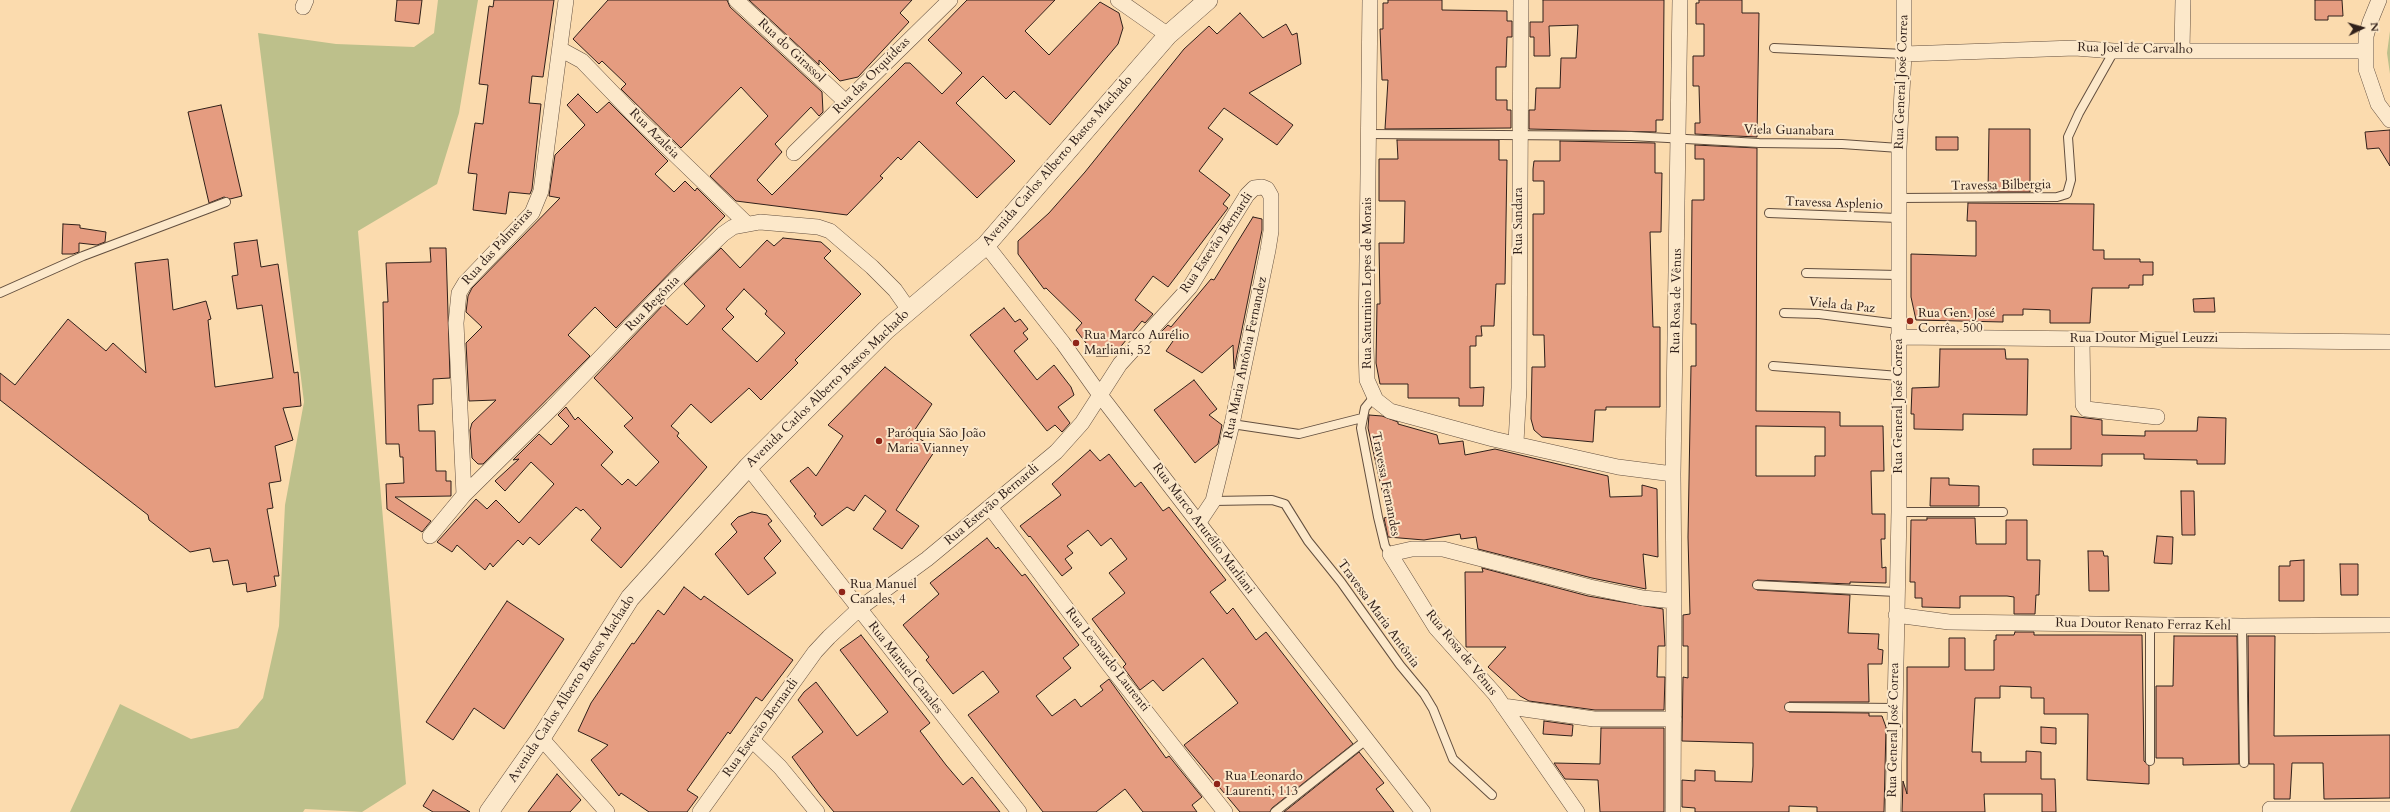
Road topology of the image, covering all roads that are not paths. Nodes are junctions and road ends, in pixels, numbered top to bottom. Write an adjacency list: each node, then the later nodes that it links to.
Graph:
1 (566, 0): 14 (street, Rua das Palmeiras)
2 (736, 0): 19 (street, Rua do Girassol)
3 (950, 0): 19 (street, Rua das Orquídeas)
4 (1118, 0): 12 (street)
5 (1208, 0): 12 (street, Avenida Carlos Alberto Bastos Machado)
6 (1370, 0): 21 (street, Rua Saturnino Lopes de Morais)
7 (1521, 0): 22 (street, Rua Sandara)
8 (1680, 0): 23 (street, Rua Rosa de Vênus)
9 (1904, 0): 18 (street, Rua General José Correa)
10 (2183, 0): 15 (street)
11 (2379, 0): 17 (street)
12 (1168, 35): 32 (street, Avenida Carlos Alberto Bastos Machado)
13 (1774, 48): 18 (lane)
14 (560, 49): 31 (street, Rua Azaleia); 51 (street, Rua das Palmeiras)
15 (2182, 50): 16 (street, Rua Joel de Carvalho); 17 (street, Rua Joel de Carvalho)
16 (2114, 51): 18 (street, Rua Joel de Carvalho); 27 (lane, Travessa Bilbergia)
17 (2365, 51): 20 (street)
18 (1904, 54): 24 (street, Rua General José Correa)
19 (846, 102): 25 (street, Rua das Orquídeas)
20 (2390, 120)
21 (1369, 134): 22 (lane, Viela Guanabara); 44 (street, Rua Saturnino Lopes de Morais)
22 (1520, 135): 23 (lane, Viela Guanabara); 48 (street, Rua Sandara)
23 (1678, 138): 24 (lane, Viela Guanabara); 50 (street, Rua Rosa de Vênus)
24 (1899, 148): 27 (street, Rua General José Correa)
25 (794, 153)
26 (1268, 189): 43 (street, Rua Estevão Bernardi); 47 (street, Rua Maria Antônia Fernandez)
27 (1899, 198): 30 (street, Rua General José Correa)
28 (226, 202): 35 (lane)
29 (1769, 213): 30 (lane, Travessa Asplenio)
30 (1898, 218): 34 (street, Rua General José Correa)
31 (746, 223): 36 (street, Rua Begônia); 51 (street, Rua Begônia)
32 (986, 245): 36 (street, Avenida Carlos Alberto Bastos Machado); 43 (street, Rua Marco Arurélio Marliani)
33 (1806, 273): 34 (lane)
34 (1898, 275): 38 (street, Rua General José Correa)
35 (0, 293)
36 (909, 310): 49 (street, Avenida Carlos Alberto Bastos Machado)
37 (1784, 313): 38 (lane, Viela da Paz)
38 (1898, 331): 39 (street, Rua Doutor Miguel Leuzzi); 42 (street, Rua General José Correa)
39 (2082, 339): 40 (street, Rua Doutor Miguel Leuzzi); 45 (street)
40 (2390, 342)
41 (1773, 366): 42 (lane)
42 (1899, 376): 54 (street, Rua General José Correa)
43 (1100, 395): 53 (street, Rua Estevão Bernardi); 56 (street, Rua Marco Arurélio Marliani)
44 (1374, 397): 46 (lane, Travessa Fernandes); 48 (street, Rua Saturnino Lopes de Morais)
45 (2157, 417)
46 (1362, 418): 47 (lane); 58 (lane, Travessa Fernandes)
47 (1232, 424): 52 (street, Rua Maria Antônia Fernandez)
48 (1516, 442): 50 (street, Rua Saturnino Lopes de Morais)
49 (748, 467): 62 (street, Rua Manuel Canales); 71 (street, Avenida Carlos Alberto Bastos Machado)
50 (1673, 474): 61 (street, Rua Rosa de Vênus)
51 (464, 495): 57 (street, Rua Begônia)
52 (1213, 502): 56 (street, Rua Maria Antônia Fernandez); 76 (lane, Travessa Maria Antônia)
53 (990, 508): 62 (street, Rua Estevão Bernardi); 84 (street, Rua Leonardo Laurenti)
54 (1899, 512): 55 (lane); 60 (street, Rua General José Correa)
55 (2003, 512)
56 (1199, 522): 72 (street, Rua Marco Arurélio Marliani)
57 (430, 536)
58 (1390, 554): 61 (street); 67 (street, Rua Rosa de Vênus)
59 (1757, 585): 60 (lane)
60 (1896, 592): 63 (street, Rua General José Correa)
61 (1674, 601): 70 (street, Rua Rosa de Vênus)
62 (860, 608): 73 (street, Rua Estevão Bernardi); 83 (street, Rua Manuel Canales)
63 (1896, 615): 64 (street, Rua Doutor Renato Ferraz Kehl); 69 (street, Rua General José Correa)
64 (2150, 625): 66 (street, Rua Doutor Renato Ferraz Kehl); 74 (lane)
65 (2390, 625): 66 (street, Rua Doutor Renato Ferraz Kehl)
66 (2242, 626): 75 (lane)
67 (1503, 706): 70 (street); 87 (street, Rua Rosa de Vênus)
68 (1788, 707): 69 (lane)
69 (1895, 708): 89 (street, Rua General José Correa)
70 (1674, 719): 88 (street, Rua Rosa de Vênus)
71 (541, 738): 79 (street, Avenida Carlos Alberto Bastos Machado); 80 (street)
72 (1366, 740): 85 (lane); 86 (street, Rua Marco Arurélio Marliani)
73 (753, 741): 81 (street, Rua Estevão Bernardi); 82 (street)
74 (2150, 761)
75 (2244, 764)
76 (1492, 794)
77 (2270, 809): 78 (street)
78 (2390, 809)
79 (489, 812)
80 (608, 812)
81 (700, 812)
82 (817, 812)
83 (1019, 812)
84 (1225, 812)
85 (1275, 812)
86 (1423, 812)
87 (1577, 812)
88 (1673, 812)
89 (1893, 812)

